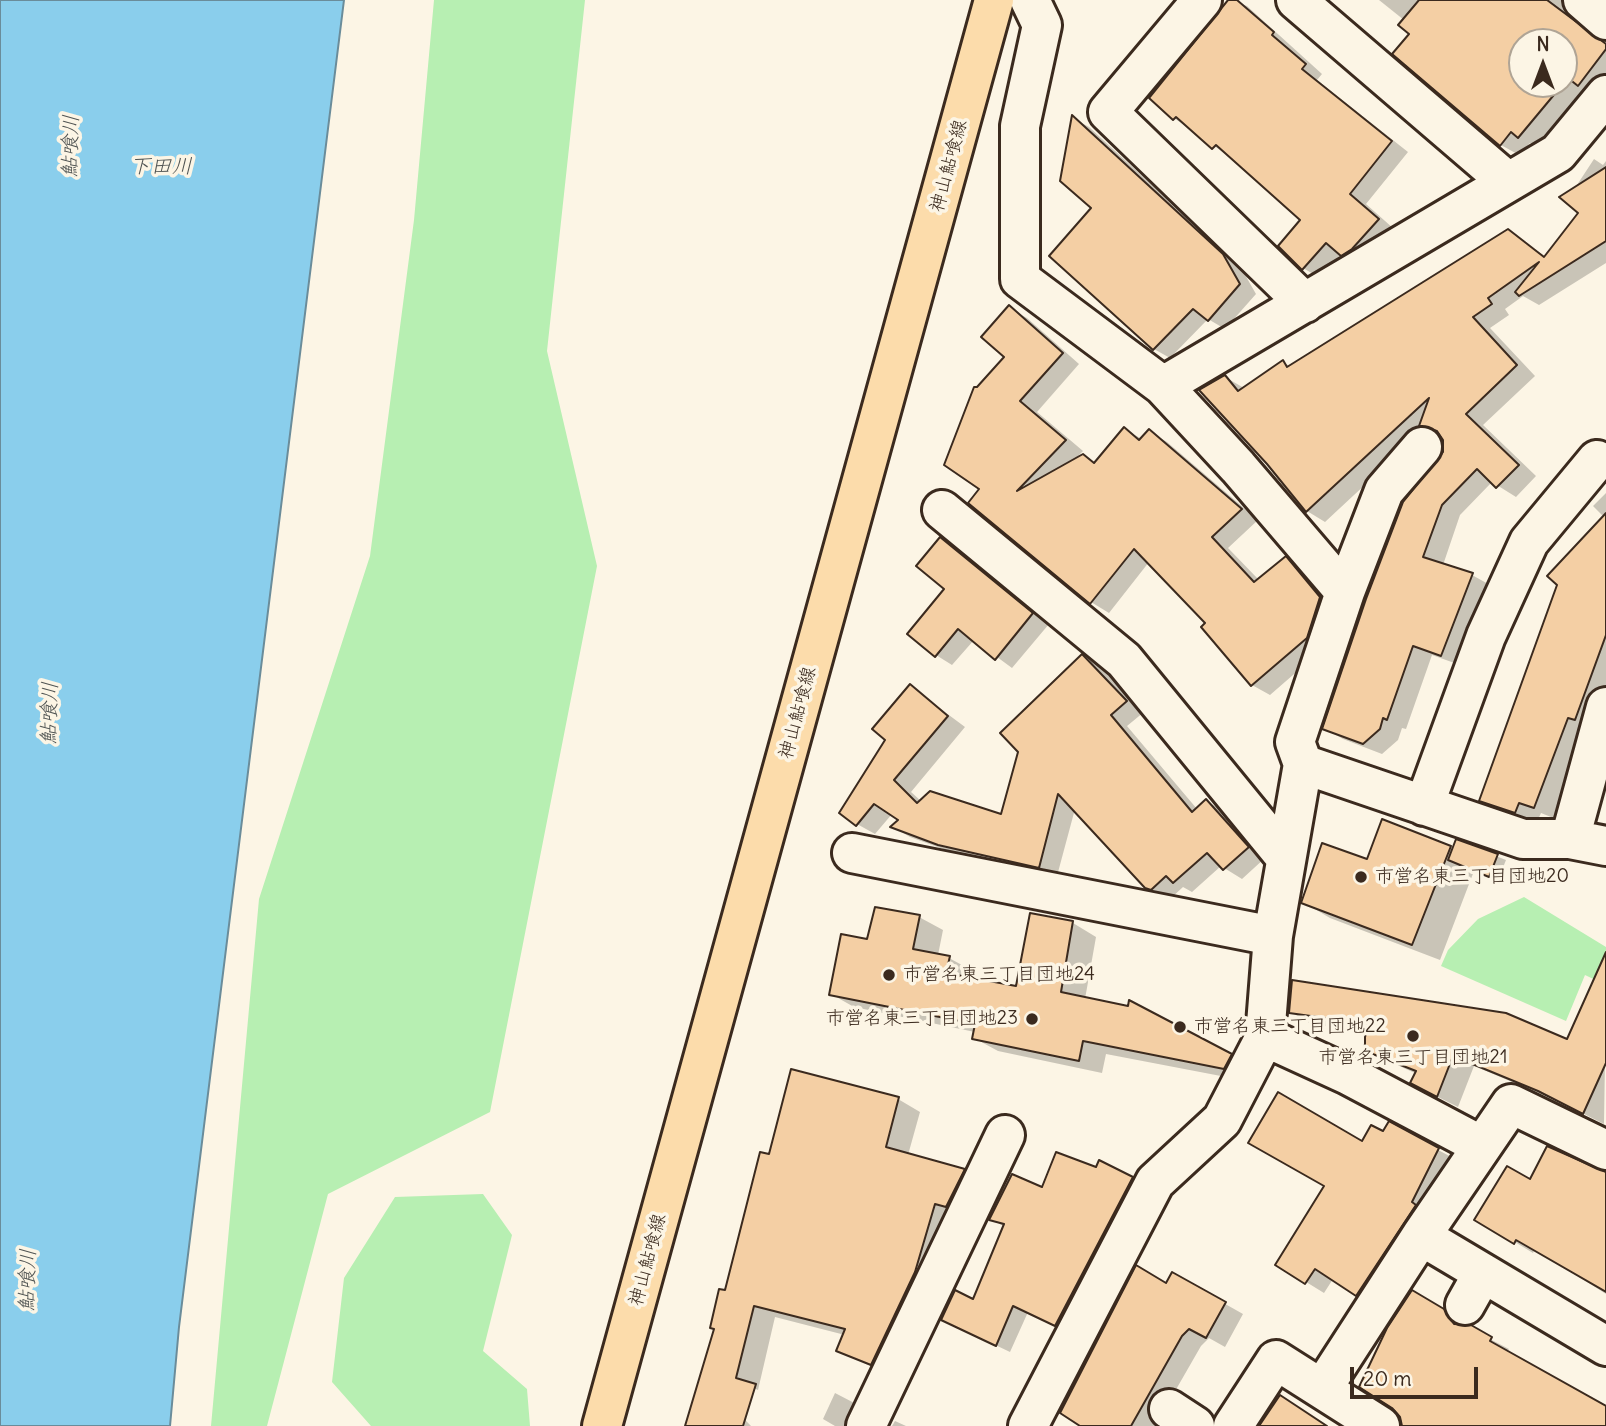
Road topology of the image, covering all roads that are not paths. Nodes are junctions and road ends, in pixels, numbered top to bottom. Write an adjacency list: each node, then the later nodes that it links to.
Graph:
1 (994, 0): 31 (main road, 神山鮎喰線)
2 (1030, 0): 10 (street)
3 (1202, 0): 9 (street)
4 (1296, 0): 8 (street)
5 (1583, 0): 6 (street)
6 (1606, 20)
7 (1606, 95): 8 (street)
8 (1508, 183): 9 (street)
9 (1305, 303): 10 (street)
10 (1163, 386): 14 (street)
11 (1422, 447): 14 (street)
12 (1597, 460): 17 (street)
13 (942, 510): 20 (street)
14 (1345, 592): 16 (street)
15 (1606, 707): 18 (street)
16 (1303, 764): 17 (street); 20 (street)
17 (1424, 806): 18 (street)
18 (1588, 842)
19 (852, 853): 21 (street)
20 (1286, 858): 21 (street)
21 (1273, 936): 22 (street)
22 (1265, 1037): 24 (street); 33 (street)
23 (1004, 1135): 32 (street)
24 (1482, 1146): 25 (street); 26 (street)
25 (1606, 1150)
26 (1421, 1236): 27 (street); 30 (street)
27 (1483, 1273): 28 (street); 29 (street)
28 (1465, 1305)
29 (1606, 1346)
30 (1322, 1390): 34 (street); 35 (street)
31 (602, 1426)
32 (866, 1426)
33 (1028, 1426)
34 (1233, 1426)
35 (1380, 1426)

